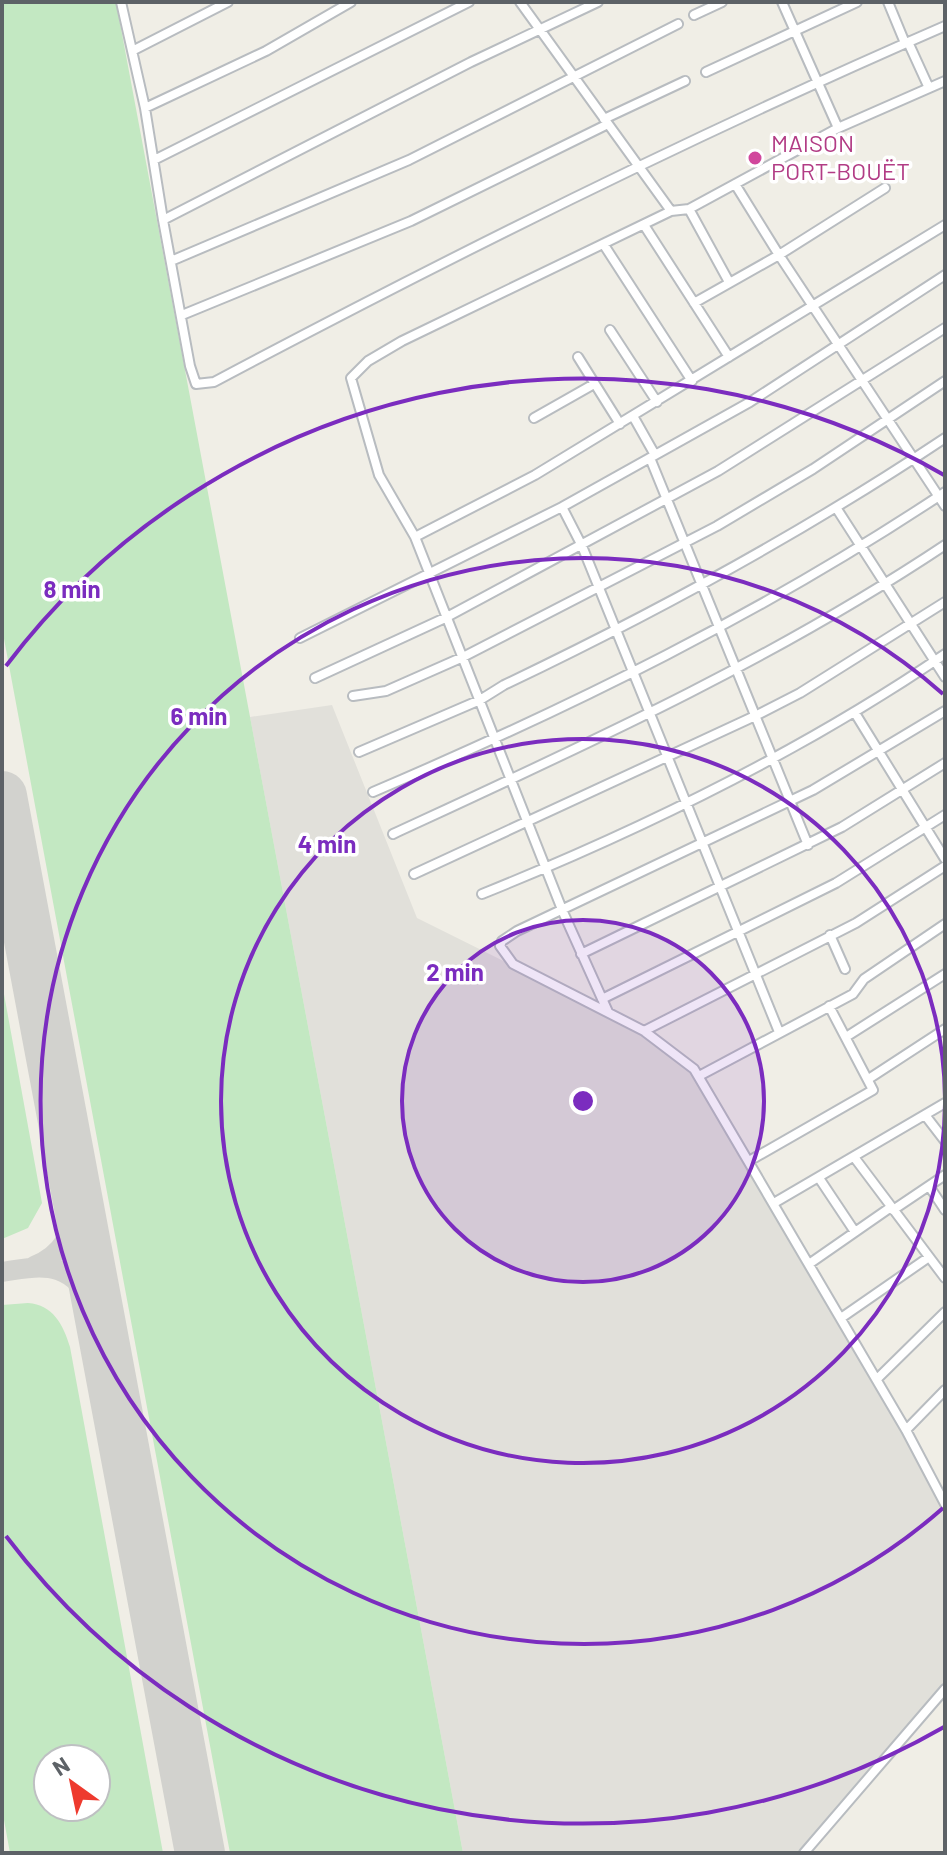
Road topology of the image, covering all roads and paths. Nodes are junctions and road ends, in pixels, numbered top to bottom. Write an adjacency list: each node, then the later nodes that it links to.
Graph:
1 (121, 2): 17 (street)
2 (228, 2): 17 (street)
3 (351, 2): 24 (street)
4 (469, 2): 27 (street)
5 (520, 2): 15 (street)
6 (598, 2): 15 (street)
7 (722, 2): 11 (street)
8 (782, 2): 14 (street)
9 (857, 2): 14 (street)
10 (888, 2): 16 (street)
11 (694, 15)
12 (678, 24): 19 (street)
13 (945, 26): 16 (street)
14 (796, 31): 18 (street); 21 (street)
15 (542, 32): 19 (street); 33 (street)
16 (906, 42): 21 (street); 23 (street)
17 (134, 50): 24 (street)
18 (706, 72)
19 (573, 75): 25 (street); 38 (street)
20 (685, 81): 25 (street)
21 (818, 81): 26 (street); 28 (street)
22 (945, 81): 23 (street)
23 (929, 88): 26 (street)
24 (145, 108): 27 (street)
25 (606, 122): 28 (street); 43 (street)
26 (838, 128): 29 (street)
27 (154, 160): 33 (street)
28 (637, 166): 32 (street); 43 (street)
29 (735, 184): 31 (street); 37 (street)
30 (885, 188): 37 (street)
31 (689, 209): 32 (street); 40 (street)
32 (671, 211): 34 (street)
33 (163, 220): 38 (street)
34 (644, 225): 36 (street); 41 (street)
35 (945, 225): 42 (street)
36 (604, 245): 49 (street); 66 (street)
37 (779, 255): 40 (street); 42 (street)
38 (171, 261): 43 (street)
39 (945, 275): 46 (street)
40 (729, 282): 41 (street)
41 (694, 303): 48 (street)
42 (813, 305): 46 (street); 48 (street)
43 (182, 315)
44 (945, 329): 51 (street)
45 (610, 330): 53 (street)
46 (838, 344): 51 (street); 59 (street)
47 (578, 357): 52 (street)
48 (729, 357): 49 (street)
49 (692, 381): 53 (street)
50 (945, 381): 56 (street)
51 (864, 383): 56 (street); 62 (street)
52 (594, 384): 55 (street); 57 (street)
53 (657, 402): 54 (street)
54 (633, 416): 57 (street); 59 (street)
55 (534, 418)
56 (890, 419): 60 (street); 67 (street)
57 (620, 424): 66 (street)
58 (945, 438): 60 (street)
59 (652, 457): 62 (street); 64 (street)
60 (915, 457): 61 (street); 65 (street)
61 (942, 494): 63 (street); 68 (street)
62 (667, 498): 67 (street); 70 (street)
63 (945, 506)
64 (562, 507): 70 (street); 71 (street)
65 (837, 509): 68 (street); 73 (street)
66 (415, 537): 71 (street)
67 (685, 543): 73 (street); 74 (street)
68 (861, 545): 72 (street); 78 (street)
69 (945, 545): 72 (street)
70 (582, 546): 74 (street); 76 (street)
71 (429, 575): 76 (street); 80 (street)
72 (886, 584): 77 (street); 84 (street)
73 (701, 587): 78 (street); 79 (street)
74 (598, 589): 79 (street); 82 (street)
75 (945, 602): 77 (street)
76 (445, 618): 82 (street); 87 (street)
77 (910, 624): 83 (street); 93 (street)
78 (719, 628): 84 (street); 85 (street)
79 (616, 631): 85 (street); 89 (street)
80 (300, 638)
81 (945, 654): 83 (street)
82 (463, 657): 88 (street); 89 (street)
83 (935, 661): 86 (street); 91 (street)
84 (737, 671): 92 (street); 93 (street)
85 (634, 673): 92 (street); 94 (street)
86 (945, 677)
87 (315, 678)
88 (353, 696)
89 (480, 700): 94 (street); 96 (street)
90 (945, 711): 95 (street)
91 (855, 713): 95 (street); 98 (street)
92 (650, 715): 97 (street); 100 (street)
93 (755, 716): 97 (street); 98 (street)
94 (496, 739): 100 (street); 102 (street)
95 (879, 751): 101 (street); 104 (street)
96 (359, 752)
97 (669, 759): 103 (street); 106 (street)
98 (773, 759): 103 (street); 104 (street)
99 (945, 763): 101 (street)
100 (513, 779): 106 (street); 108 (street)
101 (902, 790): 107 (street); 110 (street)
102 (373, 792)
103 (684, 801): 109 (street); 113 (street)
104 (791, 801): 109 (street); 110 (street)
105 (945, 815): 107 (street)
106 (530, 822): 113 (street); 114 (street)
107 (926, 827): 111 (street); 119 (street)
108 (393, 834)
109 (702, 845): 115 (street); 117 (street)
110 (808, 845): 115 (street)
111 (945, 859)
112 (945, 866): 120 (street)
113 (548, 867): 116 (street); 117 (street)
114 (414, 874)
115 (720, 887): 119 (street); 121 (street)
116 (482, 894)
117 (563, 912): 121 (street); 127 (street)
118 (945, 924): 126 (street)
119 (737, 931): 123 (street); 125 (street)
120 (830, 935): 122 (street); 123 (street)
121 (581, 954): 125 (street)
122 (845, 969)
123 (754, 973): 129 (street); 130 (street)
124 (945, 974): 131 (street)
125 (602, 999): 127 (street)
126 (829, 1006): 130 (street); 131 (street)
127 (608, 1012): 129 (street)
128 (945, 1029): 133 (street)
129 (644, 1031): 132 (street)
130 (779, 1032): 132 (street)
131 (846, 1037): 133 (street)
132 (699, 1076): 138 (street)
133 (870, 1078): 138 (street)
134 (945, 1103): 135 (street)
135 (925, 1115): 136 (street); 137 (street)
136 (945, 1141)
137 (854, 1157): 140 (street); 143 (street)
138 (749, 1161): 142 (street)
139 (945, 1175): 141 (street)
140 (819, 1178): 142 (street); 145 (street)
141 (929, 1186): 143 (street); 144 (street)
142 (774, 1203): 147 (street)
143 (892, 1208): 145 (street); 146 (street)
144 (945, 1210)
145 (855, 1232): 147 (street)
146 (929, 1257): 148 (street); 150 (street)
147 (809, 1264): 150 (street)
148 (945, 1278)
149 (945, 1312): 151 (street)
150 (841, 1318): 151 (street)
151 (877, 1379): 153 (street)
152 (945, 1390): 153 (street)
153 (906, 1430): 154 (street)
154 (944, 1500)
155 (945, 1689): 156 (street)
156 (809, 1851)

